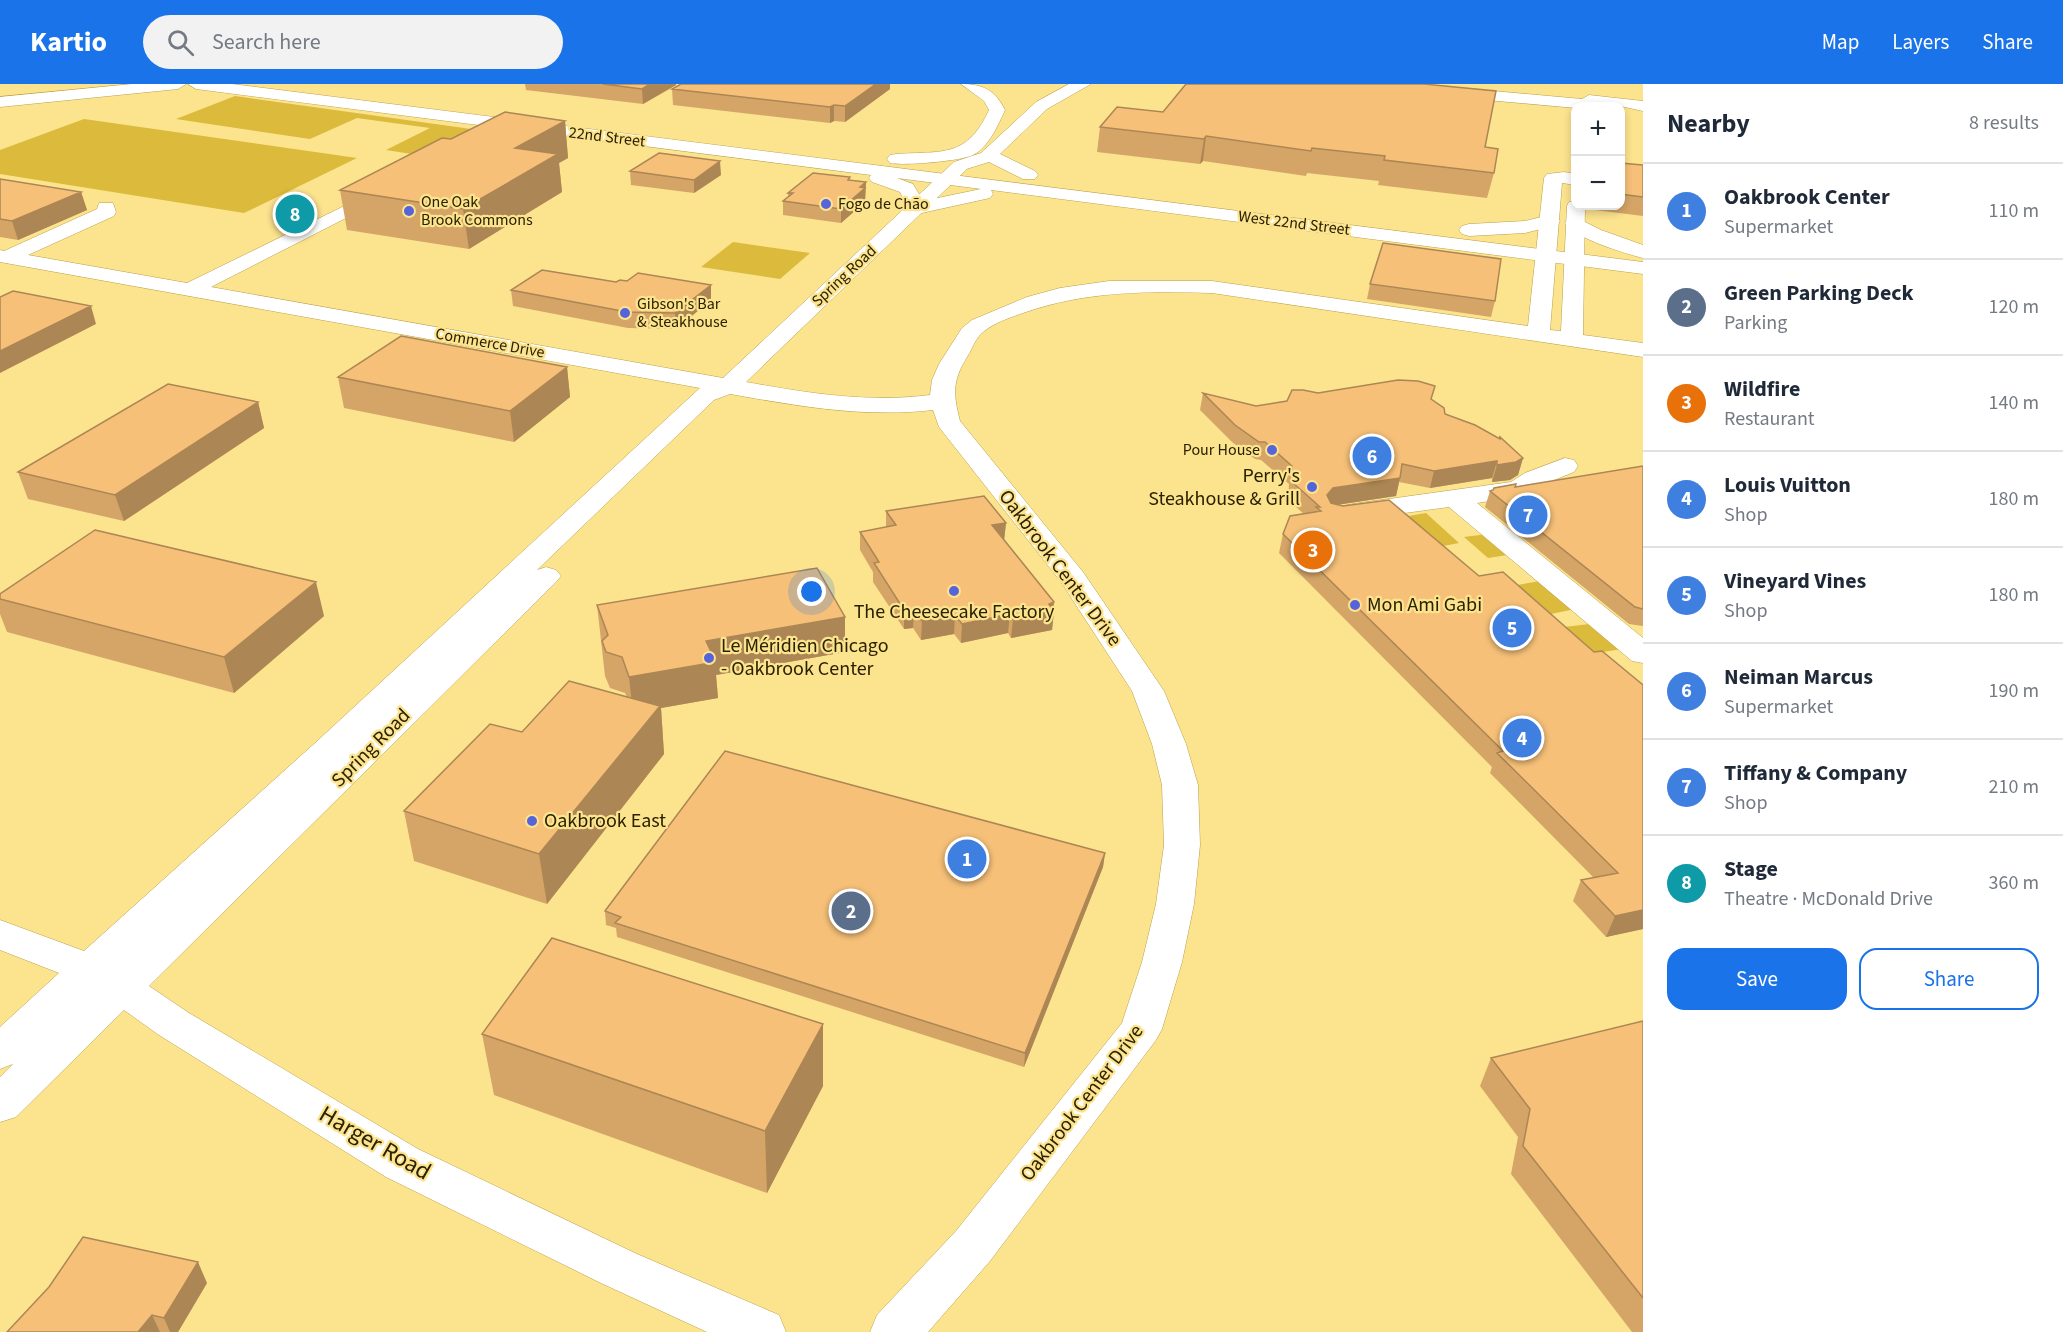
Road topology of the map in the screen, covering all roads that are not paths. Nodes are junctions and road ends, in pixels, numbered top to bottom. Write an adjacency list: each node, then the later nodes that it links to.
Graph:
1 (39, 84): 10 (main road)
2 (178, 84): 12 (main road)
3 (196, 84): 17 (main road, 22nd Street)
4 (285, 84): 16 (main road, 22nd Street)
5 (969, 84): 19 (main road)
6 (1083, 84): 20 (main road)
7 (1363, 84): 13 (main road)
8 (1438, 84): 15 (main road)
9 (1587, 86): 11 (main road)
10 (0, 87)
11 (1643, 92)
12 (0, 102)
13 (1571, 103)
14 (1625, 107): 15 (main road)
15 (1643, 108)
16 (531, 115): 17 (main road); 22 (main road, 22nd Street)
17 (513, 125): 18 (main road); 21 (main road, 22nd Street)
18 (482, 141)
19 (969, 150): 22 (main road); 23 (main road)
20 (990, 154): 23 (main road); 24 (main road)
21 (758, 156): 26 (main road, 22nd Street); 30 (main road)
22 (896, 159): 23 (main road, 22nd Street)
23 (960, 166): 24 (main road, West 22nd Street); 26 (main road, Spring Road)
24 (1029, 175): 32 (main road, West 22nd Street)
25 (1571, 179): 32 (main road)
26 (946, 180): 28 (main road, West 22nd Street); 30 (main road, Spring Road)
27 (402, 182): 40 (main road)
28 (1042, 192): 30 (main road); 33 (main road, West 22nd Street)
29 (106, 207): 36 (main road)
30 (917, 208): 44 (main road, Spring Road)
31 (1576, 214): 34 (main road); 35 (main road)
32 (1548, 239): 33 (main road, West 22nd Street); 34 (main road, West 22nd Street); 39 (main road)
33 (1482, 248): 39 (main road)
34 (1574, 252): 35 (main road, West 22nd Street); 37 (main road, West 22nd Street); 38 (main road)
35 (1643, 252)
36 (3, 256): 40 (main road, Commerce Drive)
37 (1643, 270): 38 (main road)
38 (1574, 281): 42 (main road)
39 (1543, 282): 41 (main road)
40 (192, 290): 44 (main road, Commerce Drive)
41 (1538, 335): 42 (main road, Oakbrook Center Drive); 45 (main road, Oakbrook Center Drive)
42 (1572, 340): 43 (main road, Oakbrook Center Drive)
43 (1643, 350)
44 (729, 386): 45 (main road); 51 (main road, Spring Road)
45 (943, 401): 55 (main road, Oakbrook Center Drive)
46 (1565, 466): 47 (main road)
47 (1456, 499): 48 (main road); 49 (main road)
48 (1339, 514)
49 (1643, 654)
50 (0, 934): 51 (main road, Harger Road)
51 (105, 978): 52 (main road, Spring Road); 53 (main road, Spring Road); 54 (main road, Harger Road)
52 (0, 1052)
53 (0, 1104)
54 (761, 1332)
55 (895, 1332)

